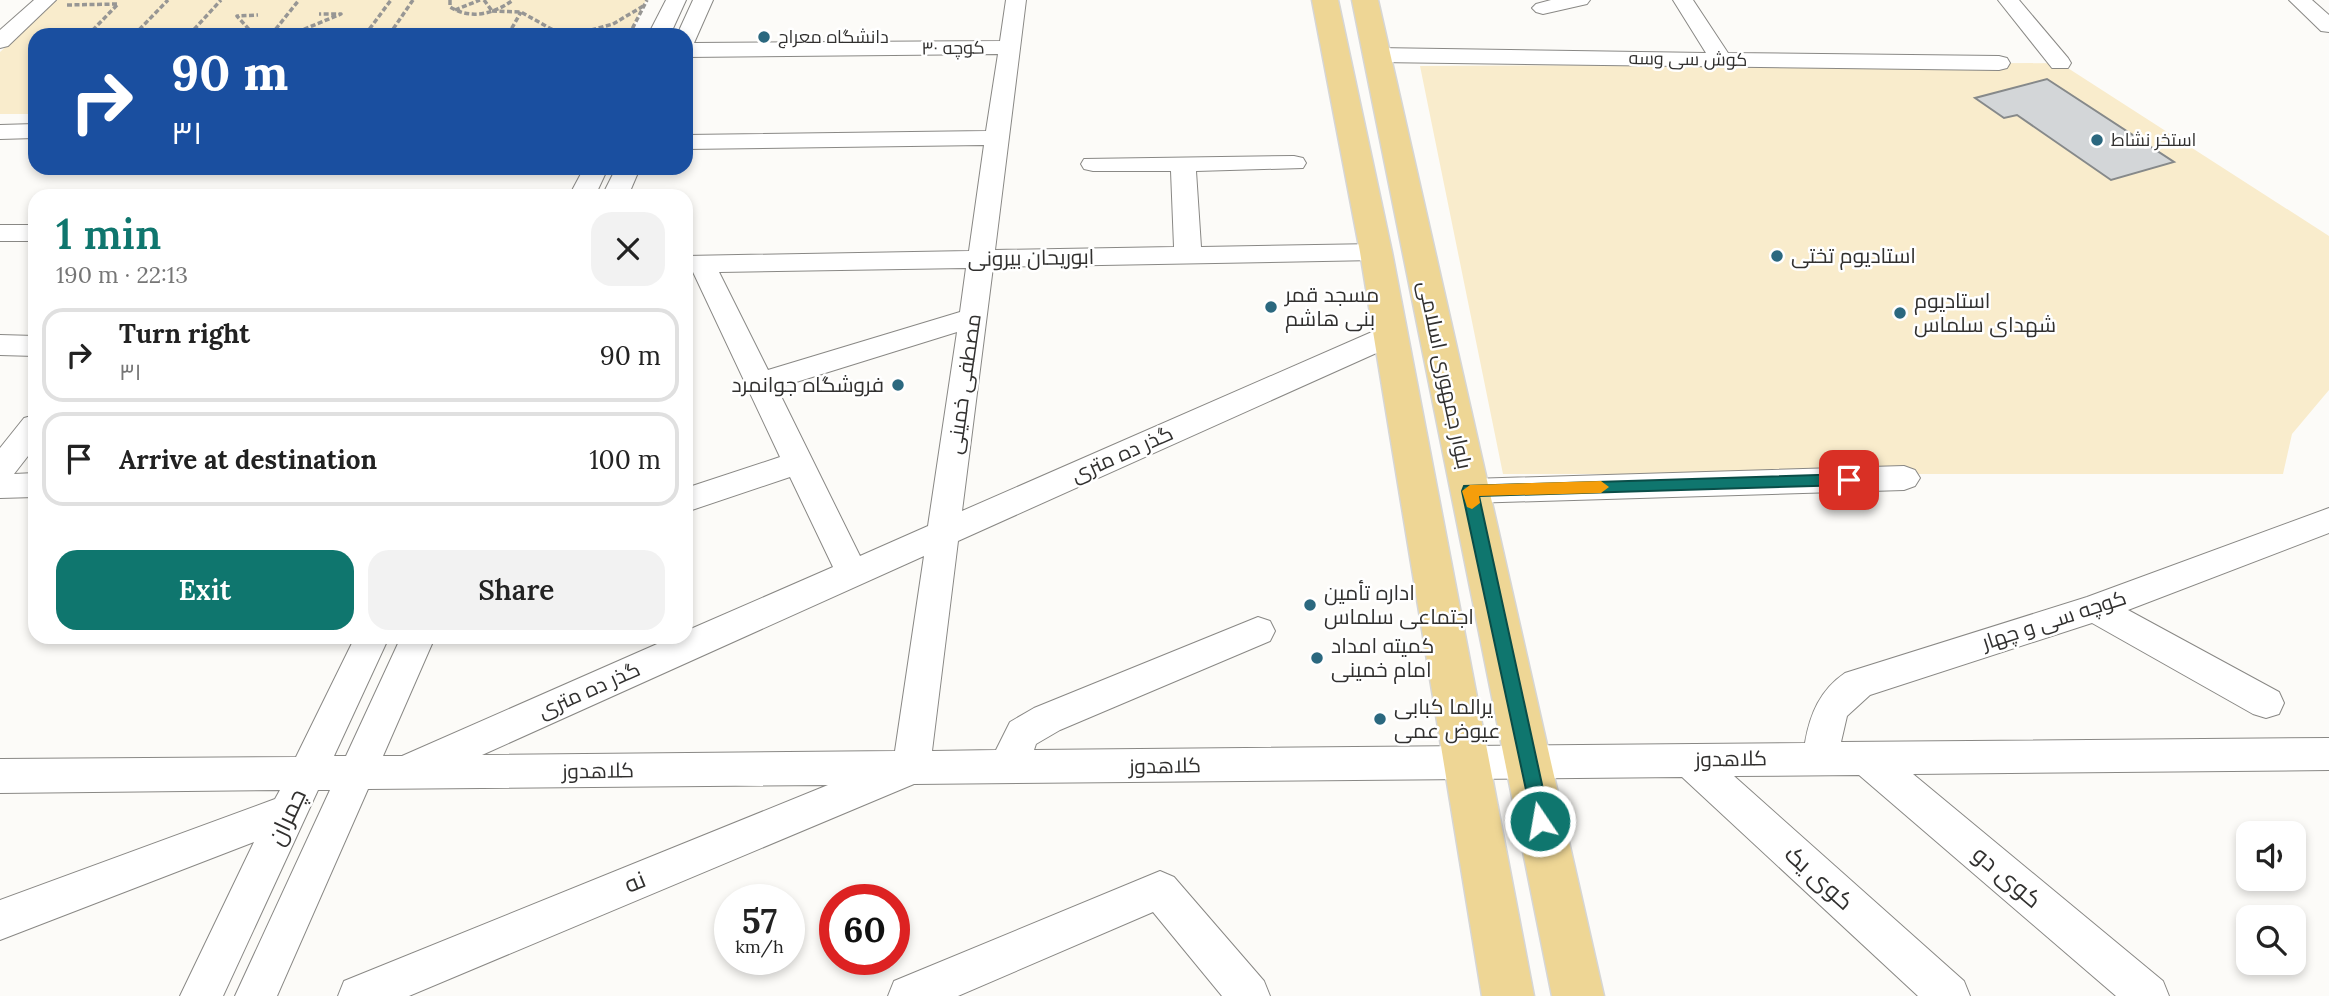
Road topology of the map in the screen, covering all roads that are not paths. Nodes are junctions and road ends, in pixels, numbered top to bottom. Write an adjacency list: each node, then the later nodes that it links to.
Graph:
1 (676, 0): 13 (street)
2 (703, 0): 14 (street)
3 (1016, 0): 16 (street, مصطفی خمینی)
4 (1325, 0): 31 (main road, بلوار جمهوری اسلامی)
5 (1365, 0): 18 (main road, بلوار جمهوری اسلامی)
6 (1580, 0): 11 (street)
7 (1683, 0): 19 (street)
8 (2008, 0): 21 (street)
9 (2299, 0): 12 (street)
10 (55, 2): 15 (street)
11 (1543, 8)
12 (2329, 26)
13 (662, 28)
14 (691, 28)
15 (0, 40)
16 (1010, 47): 17 (street, کوچه ۳۰); 24 (street, مصطفی خمینی)
17 (693, 50)
18 (1377, 55): 19 (street, کوش سی وسه); 46 (main road, بلوار جمهوری اسلامی)
19 (1721, 59): 20 (street, کوش سی وسه)
20 (1999, 63)
21 (2060, 63)
22 (28, 131): 23 (street)
23 (0, 132)
24 (997, 138): 25 (street); 33 (street, مصطفی خمینی)
25 (693, 142)
26 (1182, 163): 27 (street); 28 (street); 32 (street)
27 (1294, 163)
28 (1093, 164)
29 (0, 233): 30 (street)
30 (28, 233)
31 (1376, 252): 32 (street, ابوریحان بیرونی); 36 (main road, بلوار جمهوری اسلامی)
32 (1188, 256): 33 (street, ابوریحان بیرونی)
33 (981, 259): 34 (street, ابوریحان بیرونی); 35 (street, مصطفی خمینی)
34 (694, 264): 39 (street)
35 (972, 318): 39 (street); 49 (street, مصطفی خمینی)
36 (1391, 335): 49 (street, گذر ده متری); 62 (main road, بلوار جمهوری اسلامی)
37 (0, 345): 38 (street)
38 (28, 346)
39 (760, 383): 41 (street)
40 (28, 435): 42 (street)
41 (799, 462): 47 (street); 50 (street)
42 (0, 470)
43 (1903, 478): 46 (street)
44 (28, 485): 45 (street)
45 (0, 486)
46 (1470, 491): 63 (main road, بلوار جمهوری اسلامی)
47 (693, 498)
48 (2329, 520): 51 (street, کوچه سی و چهار)
49 (943, 533): 50 (street, گذر ده متری); 65 (street, مصطفی خمینی)
50 (852, 573): 56 (street, گذر ده متری)
51 (2095, 608): 57 (street); 59 (street, کوچه سی و چهار)
52 (1258, 631): 64 (street)
53 (369, 644): 68 (street, چمران)
54 (415, 644): 66 (street, چمران)
55 (692, 644): 67 (street, گذر ده متری)
56 (693, 644)
57 (2266, 703)
58 (2329, 754): 60 (street, کلاهدوز)
59 (1820, 757): 60 (street, کلاهدوز); 61 (street, کلاهدوز)
60 (1867, 759): 80 (street, کوی دو)
61 (1690, 760): 63 (street, کلاهدوز); 79 (street, کوی یک)
62 (1467, 762): 63 (street, کلاهدوز); 64 (street, کلاهدوز); 77 (main road, بلوار جمهوری اسلامی)
63 (1528, 762): 78 (main road, بلوار جمهوری اسلامی)
64 (1007, 767): 65 (street, کلاهدوز)
65 (911, 768): 67 (street, کلاهدوز); 74 (street, نه)
66 (356, 773): 67 (street, کلاهدوز); 68 (street, کلاهدوز); 73 (street, چمران)
67 (401, 773)
68 (307, 774): 69 (street, کلاهدوز); 70 (street, چمران)
69 (0, 776)
70 (290, 811): 71 (street); 72 (street, چمران)
71 (0, 920)
72 (201, 996)
73 (256, 996)
74 (359, 996)
75 (909, 996): 76 (street)
76 (1249, 996)
77 (1508, 996)
78 (1578, 996)
79 (1949, 996)
80 (2148, 996)

